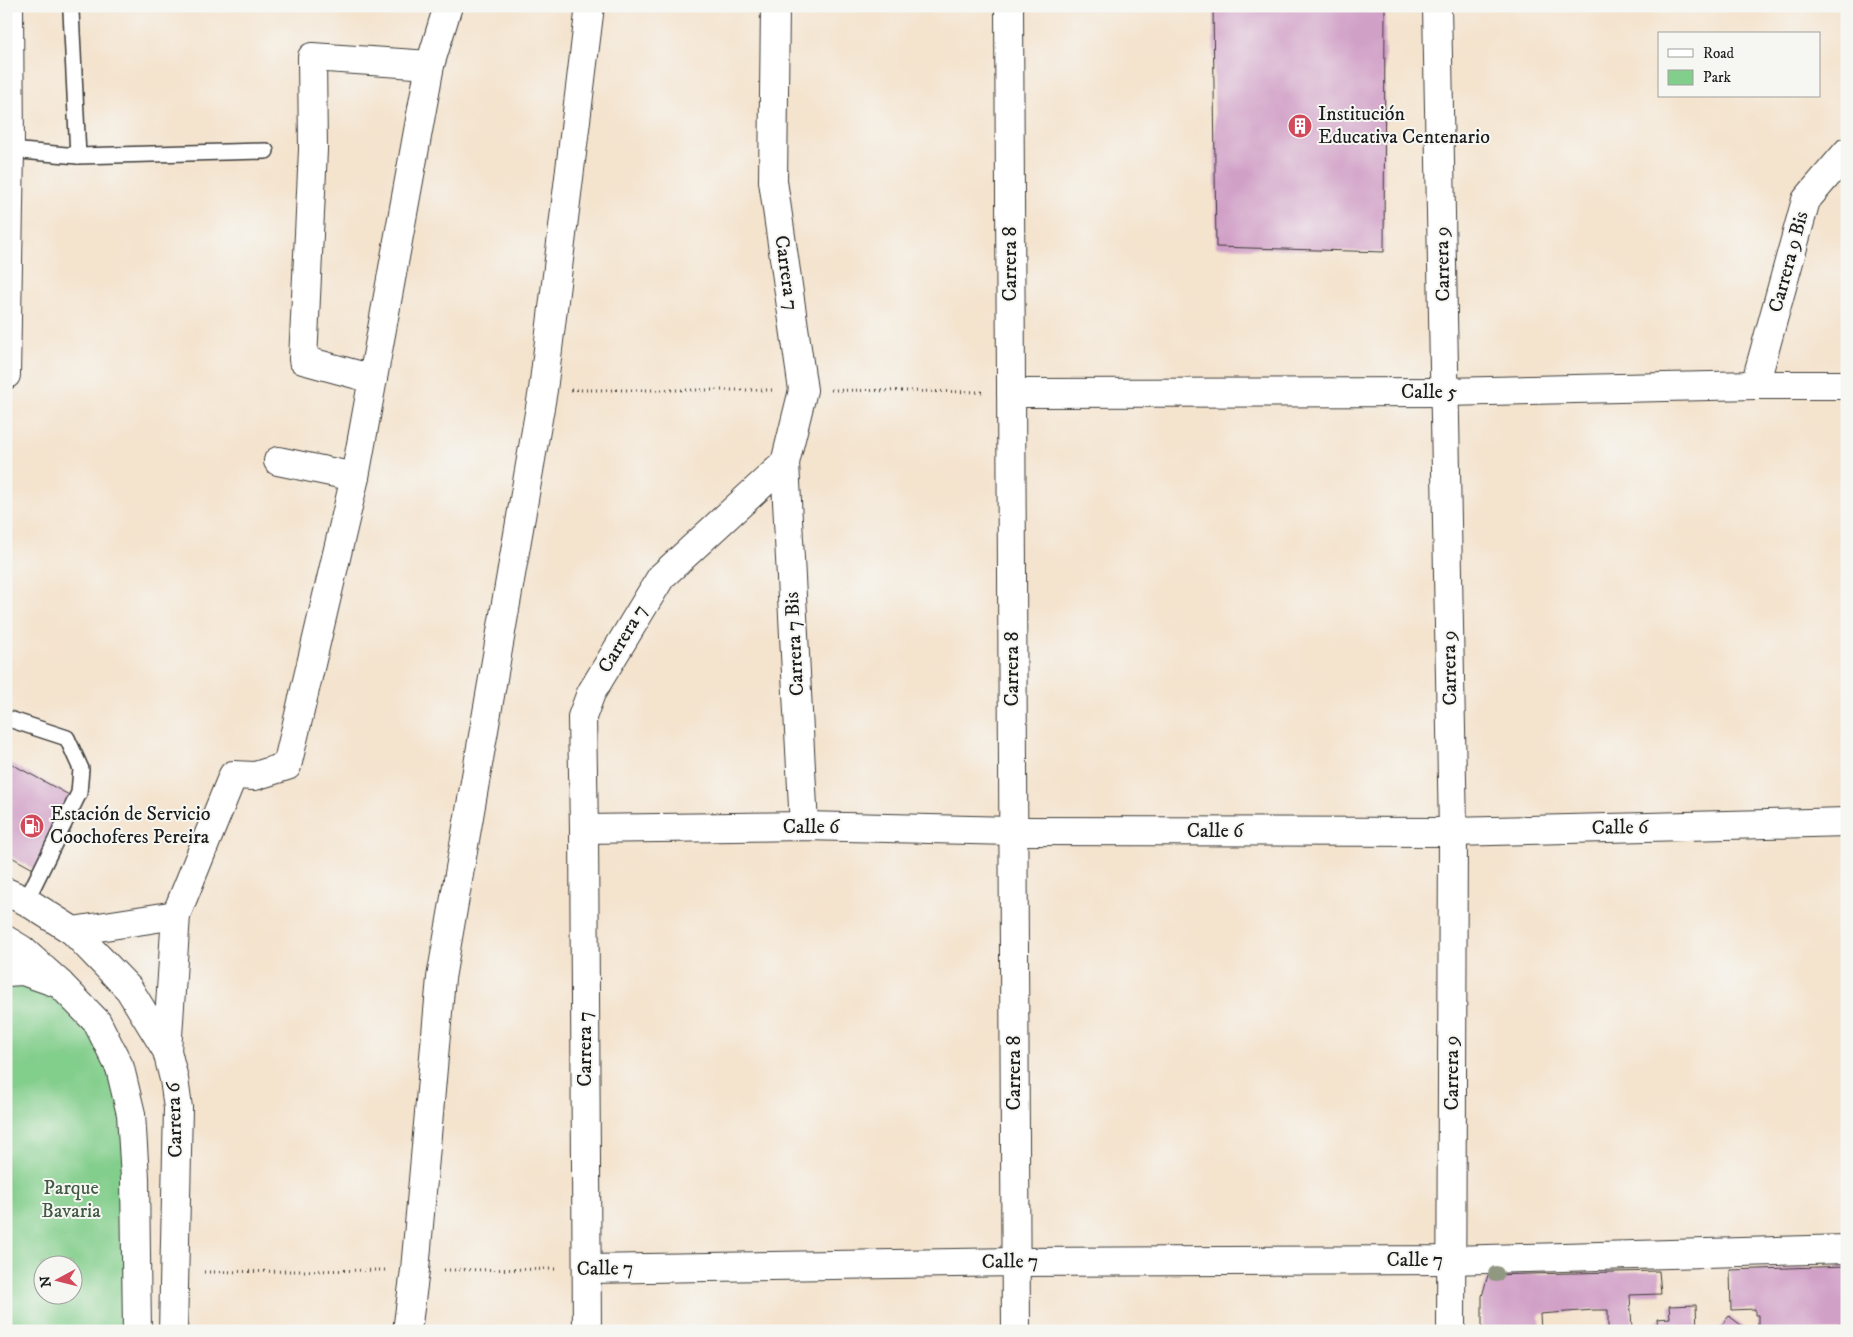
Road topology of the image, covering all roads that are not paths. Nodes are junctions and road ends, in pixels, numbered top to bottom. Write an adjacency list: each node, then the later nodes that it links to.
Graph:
1 (9, 6): 9 (street)
2 (448, 6): 8 (street)
3 (590, 6): 41 (street)
4 (775, 6): 20 (street, Carrera 7)
5 (1009, 6): 18 (street, Carrera 8)
6 (1437, 6): 17 (street, Carrera 9)
7 (71, 12): 12 (lane)
8 (430, 65): 14 (street); 14 (street)
9 (10, 150): 12 (lane); 13 (street)
10 (266, 151): 12 (lane)
11 (1847, 152): 15 (street, Carrera 9 Bis)
12 (78, 156)
13 (6, 375)
14 (373, 379): 21 (street)
15 (1755, 385): 16 (street, Calle 5); 17 (street, Calle 5)
16 (1847, 385)
17 (1446, 392): 18 (street, Calle 5); 27 (street, Carrera 9)
18 (1011, 393): 26 (street, Carrera 8)
19 (278, 461): 21 (street)
20 (785, 463): 24 (street, Carrera 7 Bis); 25 (street, Carrera 7)
21 (356, 477): 29 (street)
22 (6, 718): 28 (lane)
23 (1847, 822): 27 (street, Calle 6)
24 (804, 826): 25 (street, Calle 6); 26 (street, Calle 6)
25 (584, 829): 38 (street, Carrera 7)
26 (1013, 831): 27 (street, Calle 6); 37 (street, Carrera 8)
27 (1453, 832): 36 (street, Carrera 9)
28 (16, 896): 30 (street, Carrera 6)
29 (176, 915): 30 (street); 34 (street)
30 (73, 931): 34 (street, Carrera 6)
31 (6, 940): 33 (street)
32 (6, 972): 33 (street)
33 (60, 984): 39 (street)
34 (167, 1051): 40 (street, Carrera 6)
35 (1847, 1249): 36 (street, Calle 7)
36 (1451, 1260): 37 (street, Calle 7); 44 (street, Carrera 9)
37 (1016, 1262): 38 (street, Calle 7); 43 (street, Carrera 8)
38 (587, 1269): 42 (street, Carrera 7)
39 (137, 1331)
40 (174, 1331)
41 (407, 1331)
42 (587, 1331)
43 (1016, 1331)
44 (1451, 1331)

